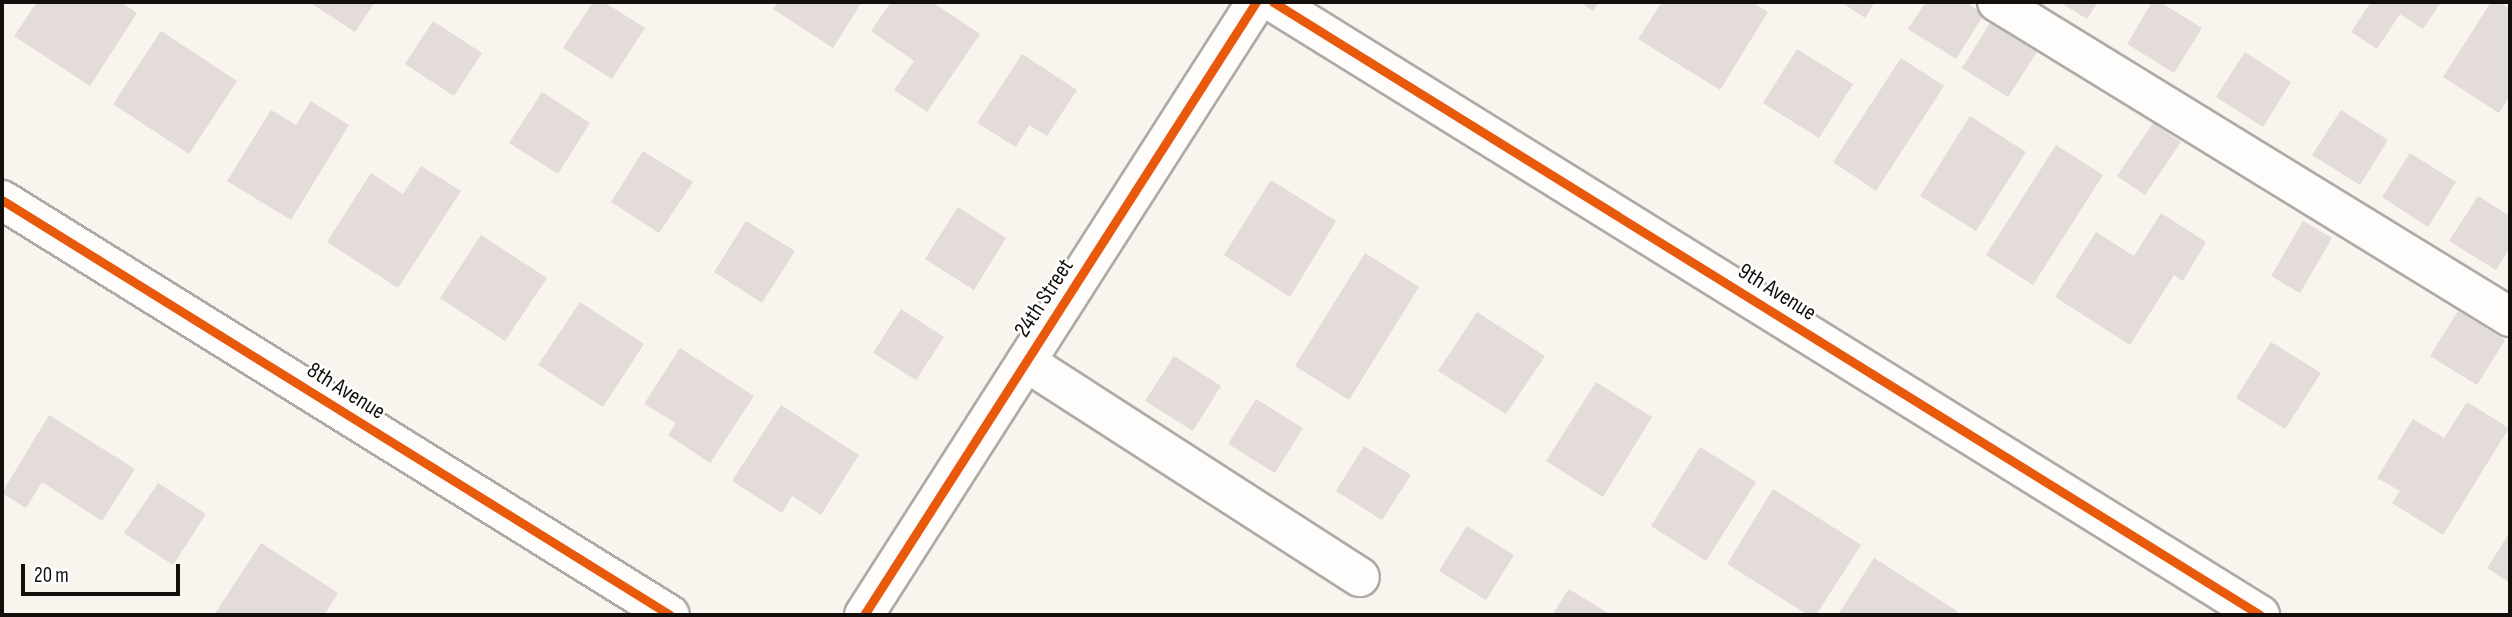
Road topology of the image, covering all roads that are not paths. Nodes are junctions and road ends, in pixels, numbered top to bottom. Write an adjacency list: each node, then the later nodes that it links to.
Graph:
1 (1256, 2): 6 (street, 24th Street)
2 (1273, 2): 10 (street, 9th Avenue)
3 (1997, 2): 5 (street)
4 (2, 200): 8 (street, 8th Avenue)
5 (2510, 317)
6 (1026, 362): 7 (street); 9 (street, 24th Street)
7 (1360, 577)
8 (670, 615)
9 (864, 615)
10 (2260, 615)

